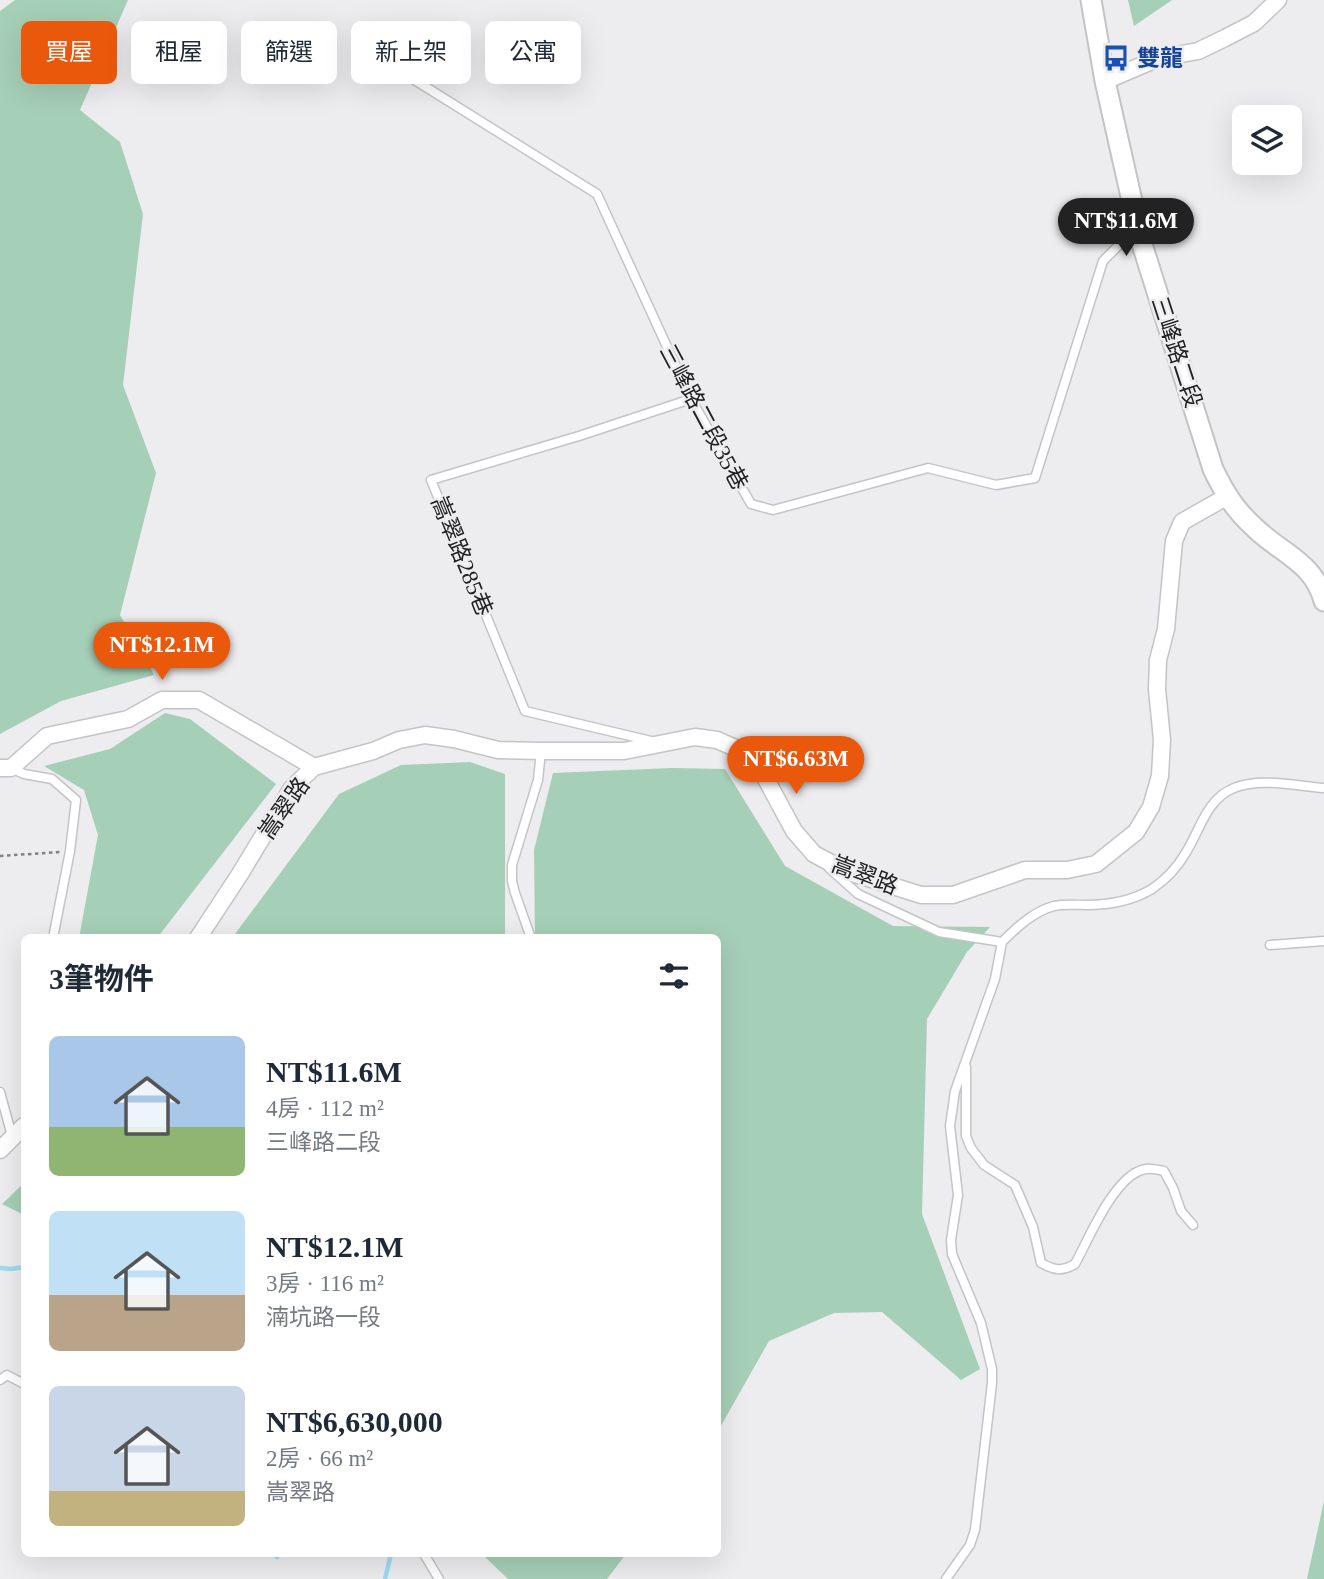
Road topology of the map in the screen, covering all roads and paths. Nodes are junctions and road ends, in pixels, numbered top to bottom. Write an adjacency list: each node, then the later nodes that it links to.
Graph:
1 (1091, 0): 3 (street, 三峰路二段)
2 (1278, 0): 3 (street)
3 (1105, 81): 5 (street, 三峰路二段)
4 (421, 84): 6 (lane, 三峰路二段35巷)
5 (1138, 226): 6 (lane, 三峰路二段35巷); 7 (street, 三峰路二段)
6 (691, 400): 9 (lane, 嵩翠路285巷)
7 (1226, 497): 8 (street, 三峰路二段); 15 (street, 嵩翠路)
8 (1324, 601)
9 (664, 744): 10 (street, 嵩翠路); 15 (street, 嵩翠路)
10 (541, 751): 11 (street, 嵩翠路); 19 (lane)
11 (314, 767): 12 (street); 18 (street, 嵩翠路)
12 (5, 768): 14 (lane)
13 (1324, 788): 21 (lane)
14 (70, 851): 16 (path); 17 (lane)
15 (814, 854): 21 (lane)
16 (0, 856)
17 (54, 934)
18 (201, 934)
19 (530, 934)
20 (1324, 941): 22 (lane)
21 (1002, 942): 23 (lane)
22 (1270, 945)
23 (966, 1061): 28 (lane); 33 (lane)
24 (0, 1092): 26 (lane)
25 (21, 1130): 26 (street)
26 (13, 1139): 27 (street)
27 (0, 1150)
28 (1193, 1225)
29 (0, 1380): 30 (lane)
30 (21, 1382)
31 (426, 1557): 32 (lane)
32 (439, 1579)
33 (946, 1579)

